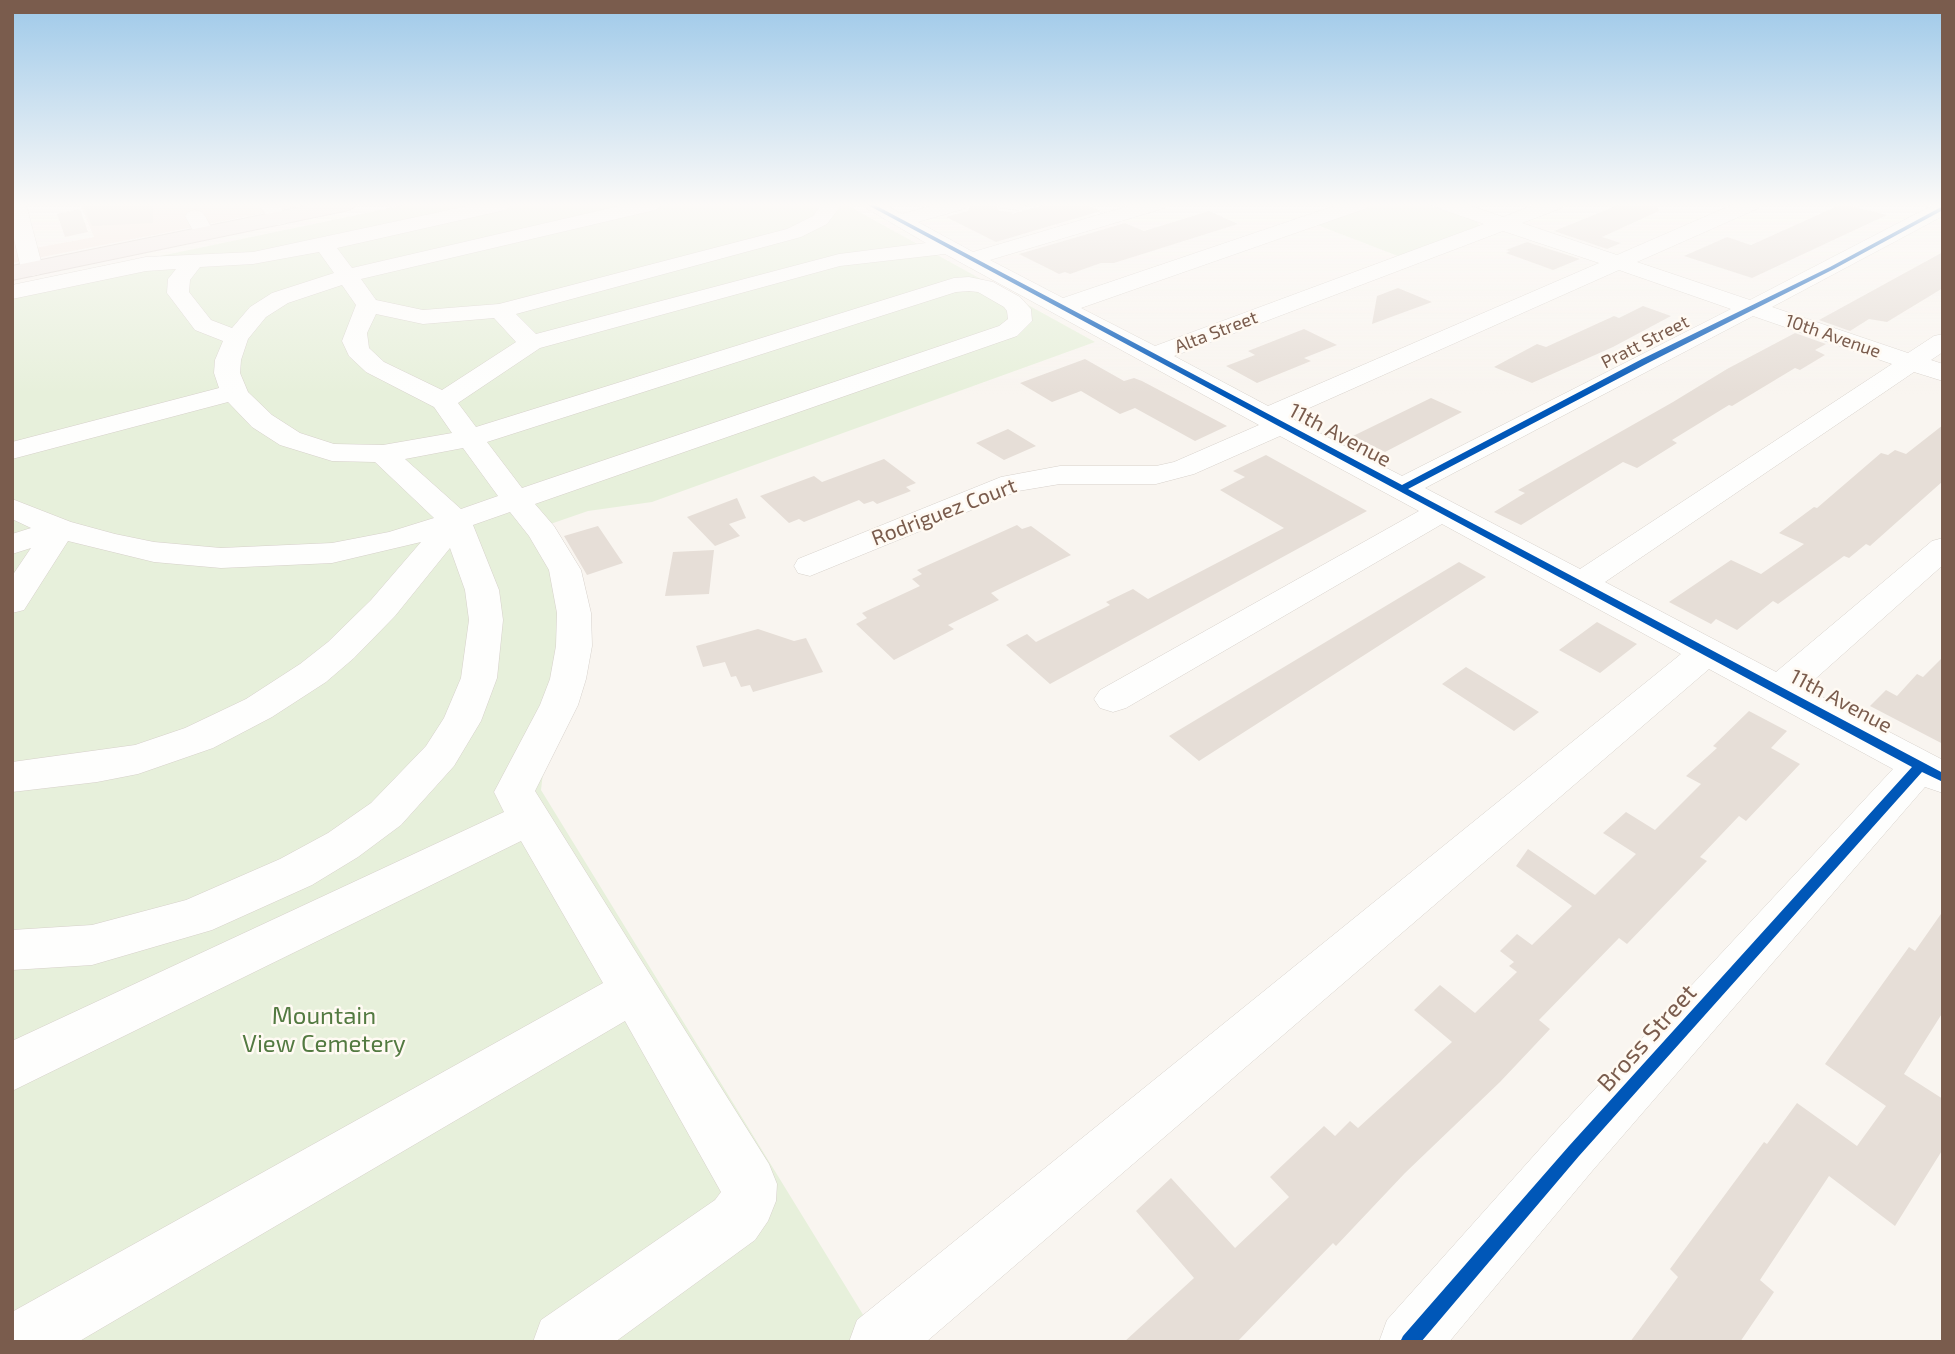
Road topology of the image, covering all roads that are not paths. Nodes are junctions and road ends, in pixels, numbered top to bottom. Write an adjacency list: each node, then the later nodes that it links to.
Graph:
1 (131, 267): 14 (street)
2 (189, 267): 19 (street)
3 (340, 267): 13 (street)
4 (385, 267): 13 (street)
5 (665, 267): 18 (street)
6 (810, 267): 21 (street)
7 (986, 267): 16 (street, 11th Avenue)
8 (1176, 267): 16 (street)
9 (1387, 267): 22 (street, Alta Street)
10 (1609, 267): 27 (street)
11 (1630, 267): 17 (street, 10th Avenue)
12 (1830, 267): 17 (street, Pratt Street)
13 (347, 276): 15 (street); 19 (street)
14 (12, 292)
15 (368, 305): 18 (street); 26 (street)
16 (1060, 307): 22 (street, 11th Avenue)
17 (1751, 309): 23 (street, 10th Avenue); 31 (street, Pratt Street)
18 (500, 311): 21 (street)
19 (236, 338): 25 (street)
20 (1943, 341): 23 (street)
21 (531, 343): 26 (street)
22 (1152, 356): 27 (street, 11th Avenue)
23 (1910, 362): 24 (street, 10th Avenue); 40 (street)
24 (1943, 373)
25 (234, 392): 29 (street); 30 (street)
26 (443, 401): 28 (street)
27 (1274, 421): 31 (street, 11th Avenue); 39 (street, Rodriguez Court)
28 (470, 438): 30 (street); 32 (street); 32 (street)
29 (12, 451)
30 (383, 454): 35 (street)
31 (1401, 489): 34 (street, 11th Avenue)
32 (516, 500): 35 (street); 47 (street)
33 (12, 508): 36 (street)
34 (1442, 511): 40 (street, 11th Avenue); 44 (street)
35 (456, 521): 36 (street); 46 (street); 48 (street)
36 (60, 530): 37 (street); 41 (street)
37 (12, 544)
38 (1943, 548): 43 (street)
39 (810, 566)
40 (1580, 584): 42 (street, 11th Avenue)
41 (12, 602)
42 (1706, 652): 43 (street, 11th Avenue); 53 (street)
43 (1779, 690): 45 (street, 11th Avenue)
44 (1113, 699)
45 (1931, 772): 54 (street, Bross Street)
46 (12, 777)
47 (530, 818): 49 (street); 50 (street)
48 (12, 950)
49 (634, 990): 51 (street); 52 (street)
50 (12, 1066)
51 (19, 1342)
52 (562, 1342)
53 (879, 1342)
54 (1409, 1342)

